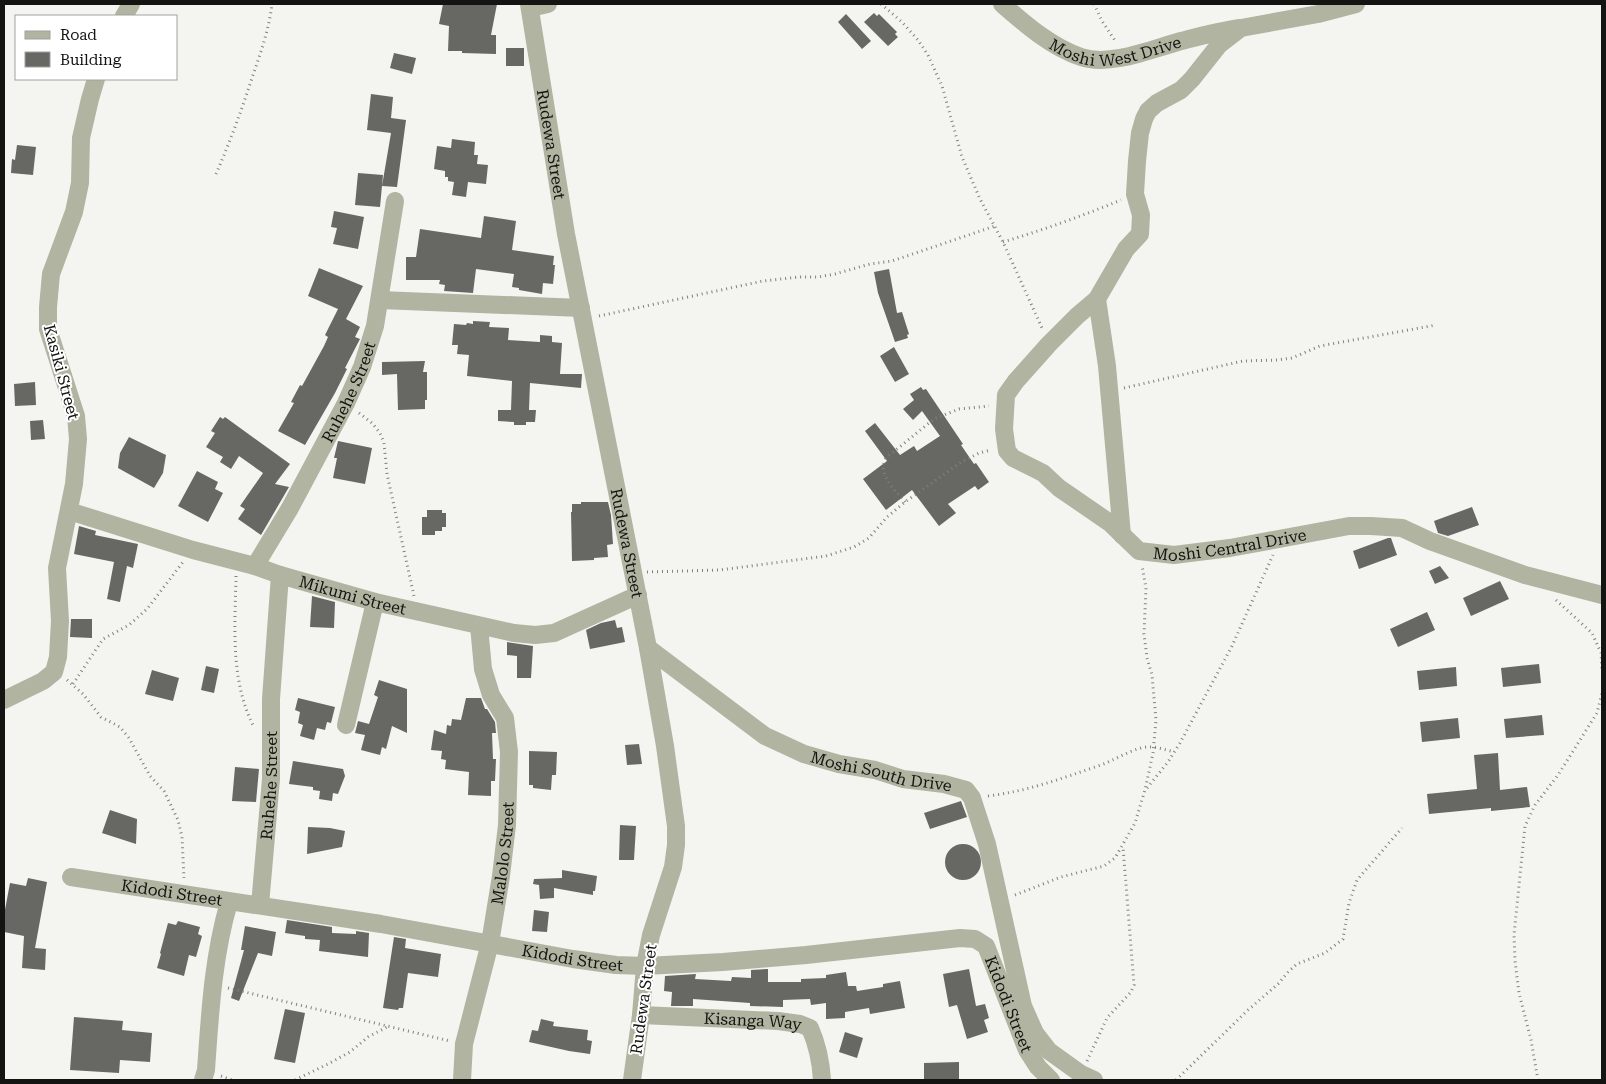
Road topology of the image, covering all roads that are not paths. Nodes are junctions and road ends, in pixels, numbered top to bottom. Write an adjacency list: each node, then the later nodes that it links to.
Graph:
1 (131, 4): 6 (street)
2 (548, 4): 5 (street)
3 (1002, 4): 7 (street, Moshi West Drive)
4 (1356, 4): 7 (street)
5 (529, 6): 12 (street, Rudewa Street)
6 (125, 15)
7 (1241, 28): 10 (street)
8 (96, 80): 13 (street, Kasiki Street)
9 (395, 202): 11 (street, Ruhehe Street)
10 (1097, 299): 14 (street); 14 (street, Moshi Central Drive)
11 (380, 300): 12 (street); 15 (street, Ruhehe Street)
12 (582, 314): 17 (street, Rudewa Street)
13 (68, 511): 15 (street, Mikumi Street); 22 (street, Kasiki Street)
14 (1122, 534): 18 (street, Moshi Central Drive)
15 (255, 566): 16 (street, Mikumi Street)
16 (280, 575): 19 (street, Mikumi Street); 26 (street, Ruhehe Street)
17 (638, 595): 20 (street, Mikumi Street); 21 (street, Rudewa Street)
18 (1602, 595)
19 (375, 602): 20 (street, Mikumi Street); 23 (street)
20 (479, 626): 27 (street, Malolo Street)
21 (648, 648): 28 (street, Rudewa Street); 30 (street, Moshi South Drive)
22 (4, 700)
23 (346, 725)
24 (71, 877): 25 (street, Kidodi Street)
25 (229, 902): 26 (street, Kidodi Street); 31 (street)
26 (260, 906): 27 (street, Kidodi Street)
27 (490, 943): 28 (street, Kidodi Street); 32 (street, Malolo Street)
28 (645, 966): 29 (street, Rudewa Street); 35 (street, Kidodi Street)
29 (641, 1015): 33 (street, Rudewa Street); 34 (street, Kisanga Way)
30 (1088, 1077)
31 (203, 1080)
32 (462, 1080)
33 (632, 1080)
34 (822, 1080)
35 (1050, 1080)

